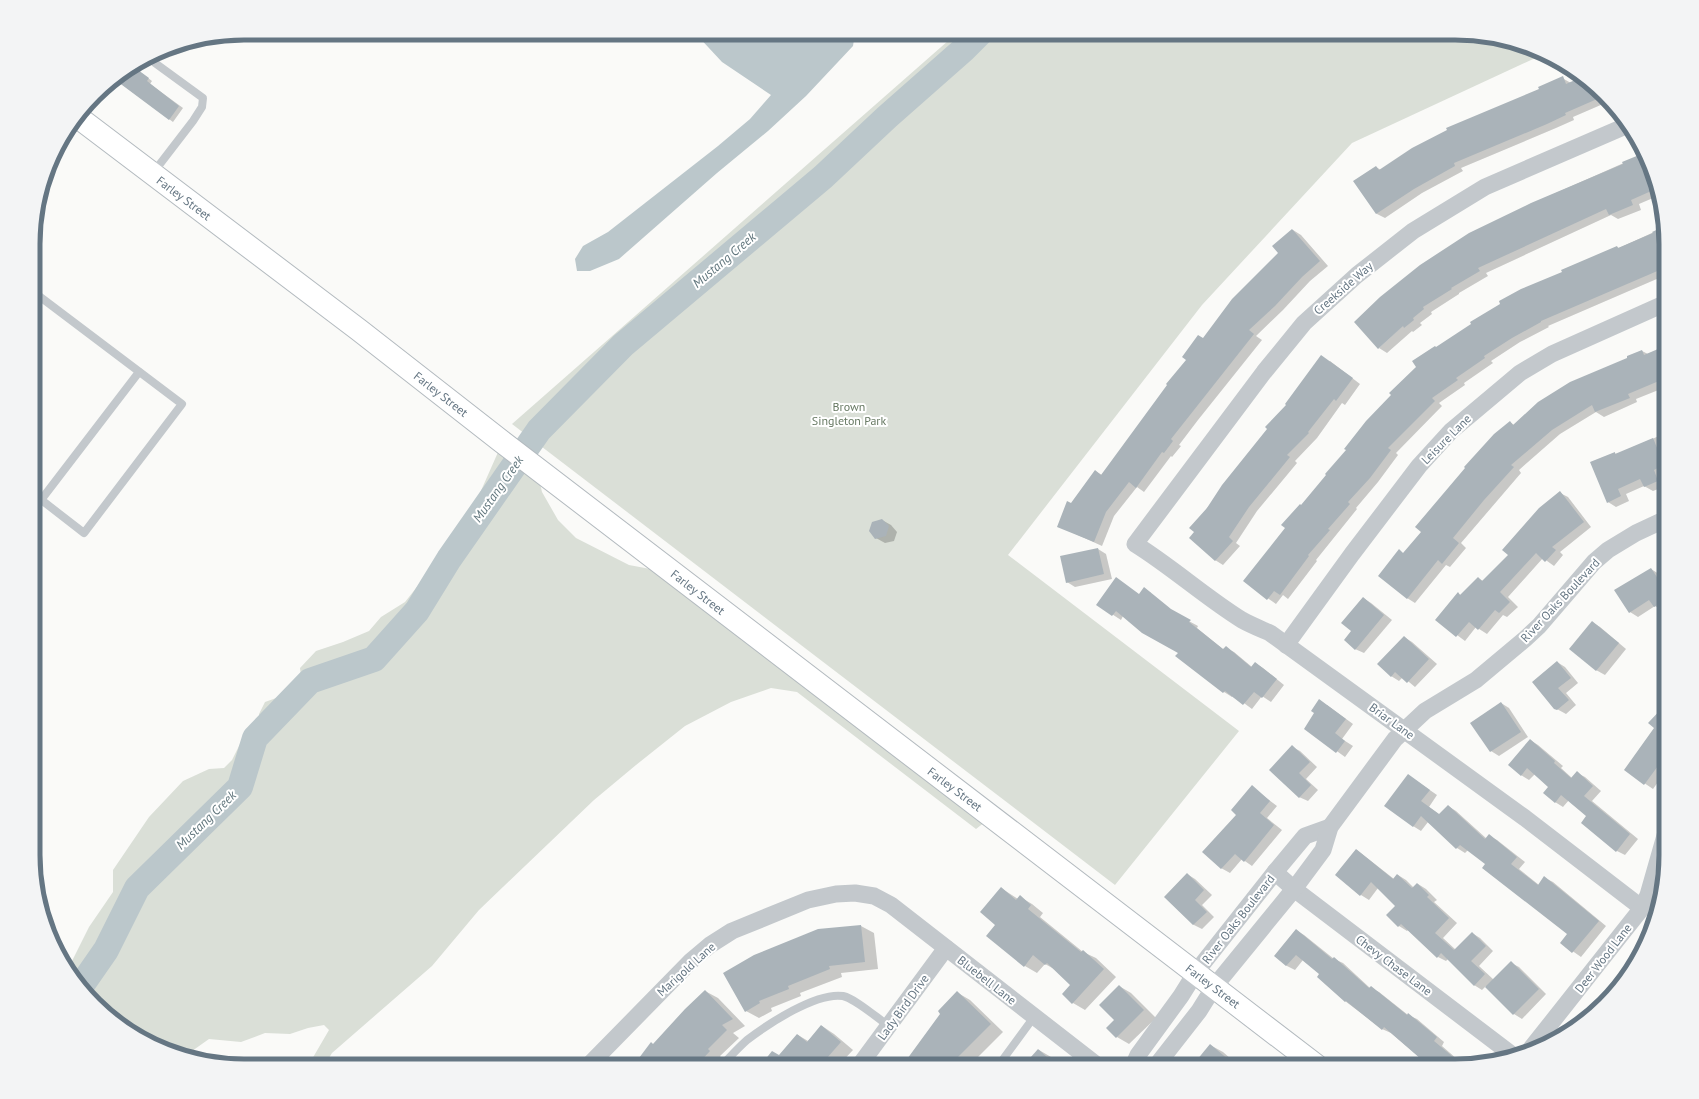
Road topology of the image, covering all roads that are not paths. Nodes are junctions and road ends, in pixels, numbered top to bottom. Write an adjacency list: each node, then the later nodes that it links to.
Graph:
1 (155, 62): 4 (lane)
2 (82, 120): 4 (street, Farley Street)
3 (1622, 127): 11 (street, Creekside Way)
4 (153, 174): 21 (street, Farley Street)
5 (40, 297): 7 (lane)
6 (1659, 306): 12 (street, Leisure Lane)
7 (139, 372): 8 (lane); 9 (lane)
8 (40, 496)
9 (40, 500)
10 (1659, 522): 13 (street, River Oaks Boulevard)
11 (1135, 544): 12 (street, Briar Lane)
12 (1286, 645): 13 (street, Briar Lane)
13 (1404, 730): 14 (street, River Oaks Boulevard); 19 (street, Briar Lane)
14 (1330, 827): 16 (street, River Oaks Boulevard); 17 (street, River Oaks Boulevard)
15 (1659, 856): 19 (street, Deer Wood Lane)
16 (1275, 872): 17 (street, Chevy Chase Lane); 21 (street, River Oaks Boulevard)
17 (1294, 889): 22 (street, River Oaks Boulevard); 26 (street, Chevy Chase Lane)
18 (874, 896): 20 (street, Bluebell Lane); 27 (street, Marigold Lane)
19 (1642, 908): 25 (street, Deer Wood Lane)
20 (946, 948): 23 (street, Bluebell Lane); 24 (street, Lady Bird Drive)
21 (1196, 972): 22 (street, Farley Street); 32 (street, River Oaks Boulevard)
22 (1214, 987): 33 (street, River Oaks Boulevard); 34 (street, Farley Street)
23 (1034, 1017): 30 (lane); 31 (street, Bluebell Lane)
24 (889, 1026): 28 (lane); 29 (street, Lady Bird Drive)
25 (1536, 1042)
26 (1508, 1052)
27 (595, 1059)
28 (729, 1059)
29 (865, 1059)
30 (1003, 1059)
31 (1089, 1059)
32 (1137, 1059)
33 (1161, 1059)
34 (1308, 1059)

